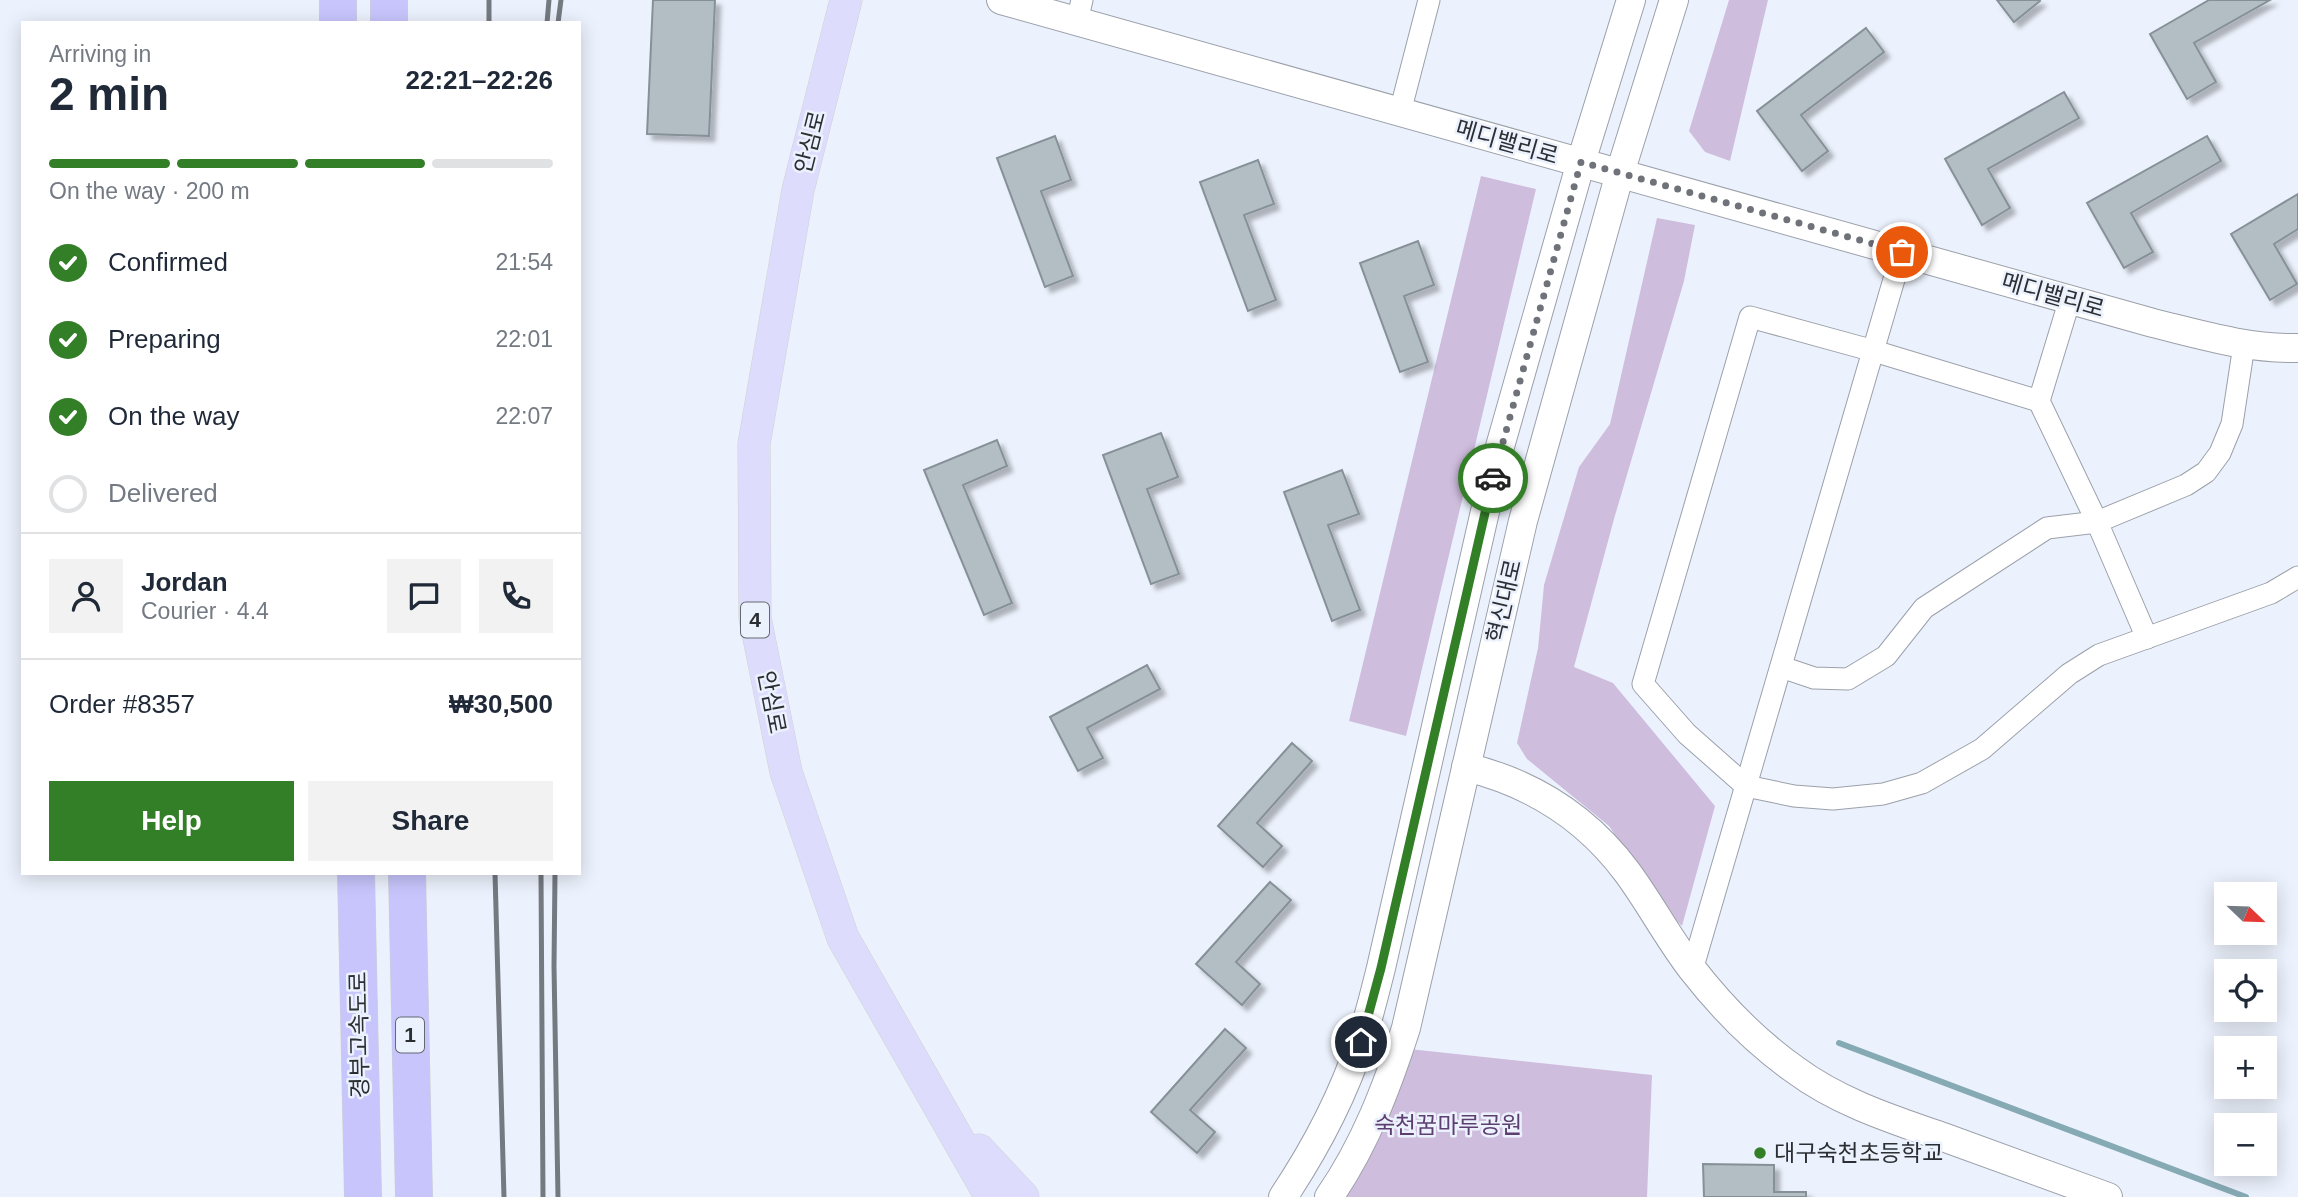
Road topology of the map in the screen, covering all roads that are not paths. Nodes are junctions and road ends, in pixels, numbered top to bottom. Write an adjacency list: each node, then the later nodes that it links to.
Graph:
1 (338, 0): 9 (highway)
2 (389, 0): 10 (highway)
3 (846, 0): 29 (main road, 안심로 / 4)
4 (1002, 0): 8 (main road, 메디밸리로)
5 (1429, 0): 11 (street)
6 (1631, 0): 12 (main road)
7 (1674, 0): 13 (main road, 혁신대로)
8 (1079, 10): 11 (main road, 메디밸리로)
9 (338, 21)
10 (389, 21)
11 (1400, 112): 12 (main road, 메디밸리로)
12 (1581, 162): 13 (main road, 메디밸리로); 34 (main road)
13 (1620, 173): 14 (main road, 메디밸리로); 24 (main road, 혁신대로)
14 (1902, 252): 15 (main road, 메디밸리로); 18 (street)
15 (2070, 299): 16 (main road, 메디밸리로); 19 (street)
16 (2244, 345): 17 (main road, 메디밸리로); 20 (street)
17 (2298, 348)
18 (1874, 351): 19 (street); 23 (street); 25 (street)
19 (2039, 401): 20 (street)
20 (2097, 522): 22 (street); 23 (street)
21 (2298, 578): 22 (street)
22 (2147, 638): 25 (street)
23 (1781, 667): 25 (street)
24 (1466, 767): 28 (main road); 35 (main road, 혁신대로)
25 (1746, 786): 28 (street)
26 (356, 875): 30 (highway, 경부고속도로)
27 (407, 875): 31 (highway, 1)
28 (1692, 970): 36 (main road)
29 (935, 1098): 32 (main road, 안심로 / 4); 33 (main road)
30 (363, 1197)
31 (414, 1197)
32 (991, 1197)
33 (1023, 1197)
34 (1283, 1197)
35 (1329, 1197)
36 (2108, 1197)

